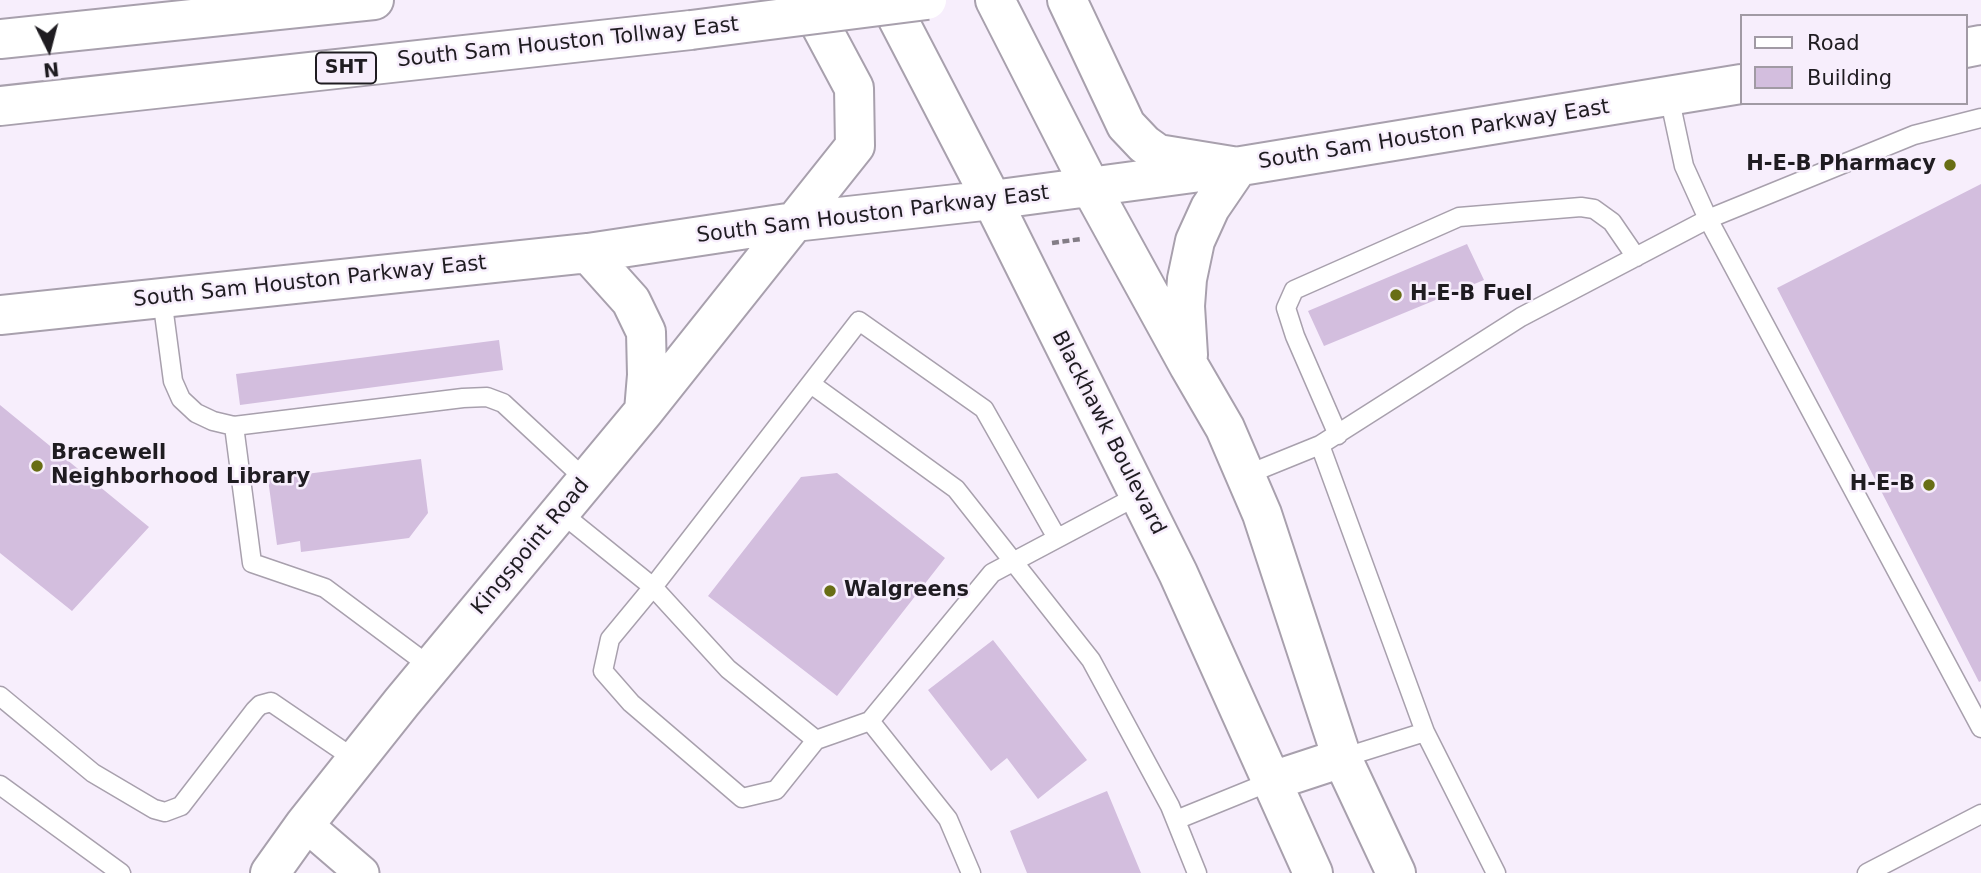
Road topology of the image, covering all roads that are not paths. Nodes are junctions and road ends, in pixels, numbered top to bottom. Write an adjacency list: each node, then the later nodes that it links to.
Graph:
1 (374, 0): 7 (main road)
2 (807, 0): 16 (main road, Kingspoint Road)
3 (888, 0): 14 (main road, Blackhawk Boulevard)
4 (927, 0): 10 (main road, South Sam Houston Tollway East / SHT, bridge)
5 (995, 0): 13 (main road)
6 (1066, 0): 12 (main road)
7 (0, 39)
8 (1740, 85): 9 (main road, South Sam Houston Parkway East)
9 (1669, 96): 12 (main road, South Sam Houston Parkway East); 15 (lane)
10 (0, 106)
11 (1981, 118): 15 (lane)
12 (1238, 167): 13 (main road, South Sam Houston Parkway East); 21 (main road)
13 (1090, 187): 14 (main road, South Sam Houston Parkway East); 21 (main road)
14 (992, 200): 16 (main road, South Sam Houston Parkway East); 29 (main road, Blackhawk Boulevard)
15 (1708, 219): 18 (lane); 37 (lane)
16 (794, 222): 17 (main road, South Sam Houston Parkway East); 23 (main road, Kingspoint Road)
17 (588, 253): 19 (main road, South Sam Houston Parkway East); 23 (main road)
18 (1636, 257): 25 (lane); 25 (lane)
19 (162, 298): 20 (main road, South Sam Houston Parkway East); 24 (lane)
20 (0, 315)
21 (1189, 366): 27 (main road)
22 (811, 384): 31 (lane); 32 (lane); 33 (lane)
23 (643, 411): 28 (main road, Kingspoint Road)
24 (234, 426): 28 (lane); 34 (lane)
25 (1338, 435): 26 (lane)
26 (1320, 445): 27 (lane); 38 (lane)
27 (1246, 475): 40 (main road)
28 (586, 480): 30 (main road, Kingspoint Road)
29 (1139, 495): 31 (lane); 42 (main road, Blackhawk Boulevard)
30 (560, 512): 33 (lane); 34 (main road, Kingspoint Road)
31 (1057, 538): 32 (lane)
32 (1013, 562): 36 (lane); 45 (lane)
33 (653, 587): 39 (lane); 39 (lane)
34 (431, 667): 41 (main road, Kingspoint Road)
35 (0, 696): 41 (lane)
36 (870, 721): 39 (lane); 50 (lane)
37 (1981, 728)
38 (1425, 732): 40 (lane); 54 (lane)
39 (816, 740)
40 (1342, 758): 42 (main road); 53 (main road)
41 (356, 760): 46 (main road, Kingspoint Road)
42 (1272, 781): 45 (lane); 52 (main road, Blackhawk Boulevard)
43 (0, 785): 47 (lane)
44 (1981, 814): 55 (lane)
45 (1176, 820): 51 (lane)
46 (304, 824): 48 (main road, Kingspoint Road); 49 (street)
47 (113, 871)
48 (270, 873)
49 (362, 873)
50 (971, 873)
51 (1197, 873)
52 (1312, 873)
53 (1396, 873)
54 (1496, 873)
55 (1867, 873)

